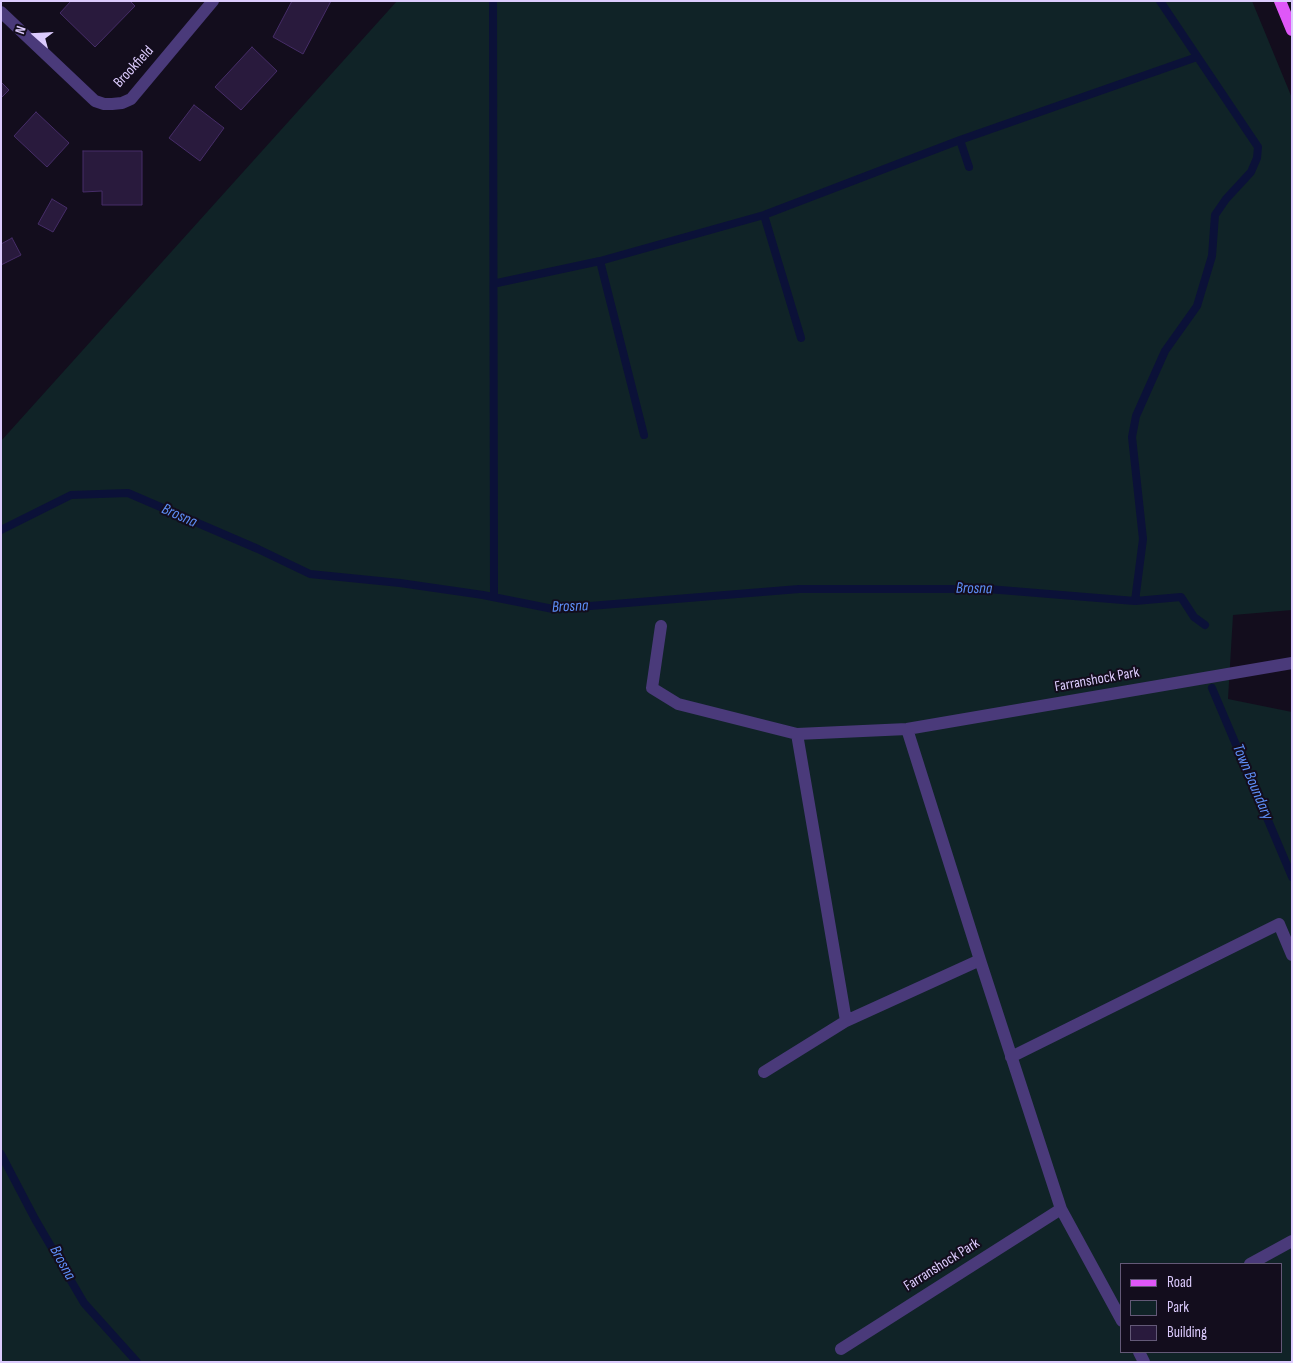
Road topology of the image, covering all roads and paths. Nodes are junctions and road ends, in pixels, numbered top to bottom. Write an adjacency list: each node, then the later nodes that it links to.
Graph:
1 (213, 1): 3 (street, Brookfield)
2 (1280, 1): 4 (main road)
3 (1, 12)
4 (1292, 30)
5 (661, 626): 8 (street, Farranshock Park)
6 (1292, 663): 7 (street, Farranshock Park)
7 (907, 729): 8 (street, Farranshock Park); 10 (street)
8 (797, 734): 11 (street)
9 (1292, 954): 12 (street)
10 (980, 960): 11 (street); 12 (street)
11 (846, 1021): 13 (street)
12 (1011, 1057): 14 (street)
13 (764, 1072)
14 (1061, 1209): 17 (street); 18 (street, Farranshock Park)
15 (1292, 1241): 16 (street)
16 (1252, 1263)
17 (1120, 1316)
18 (841, 1349)

